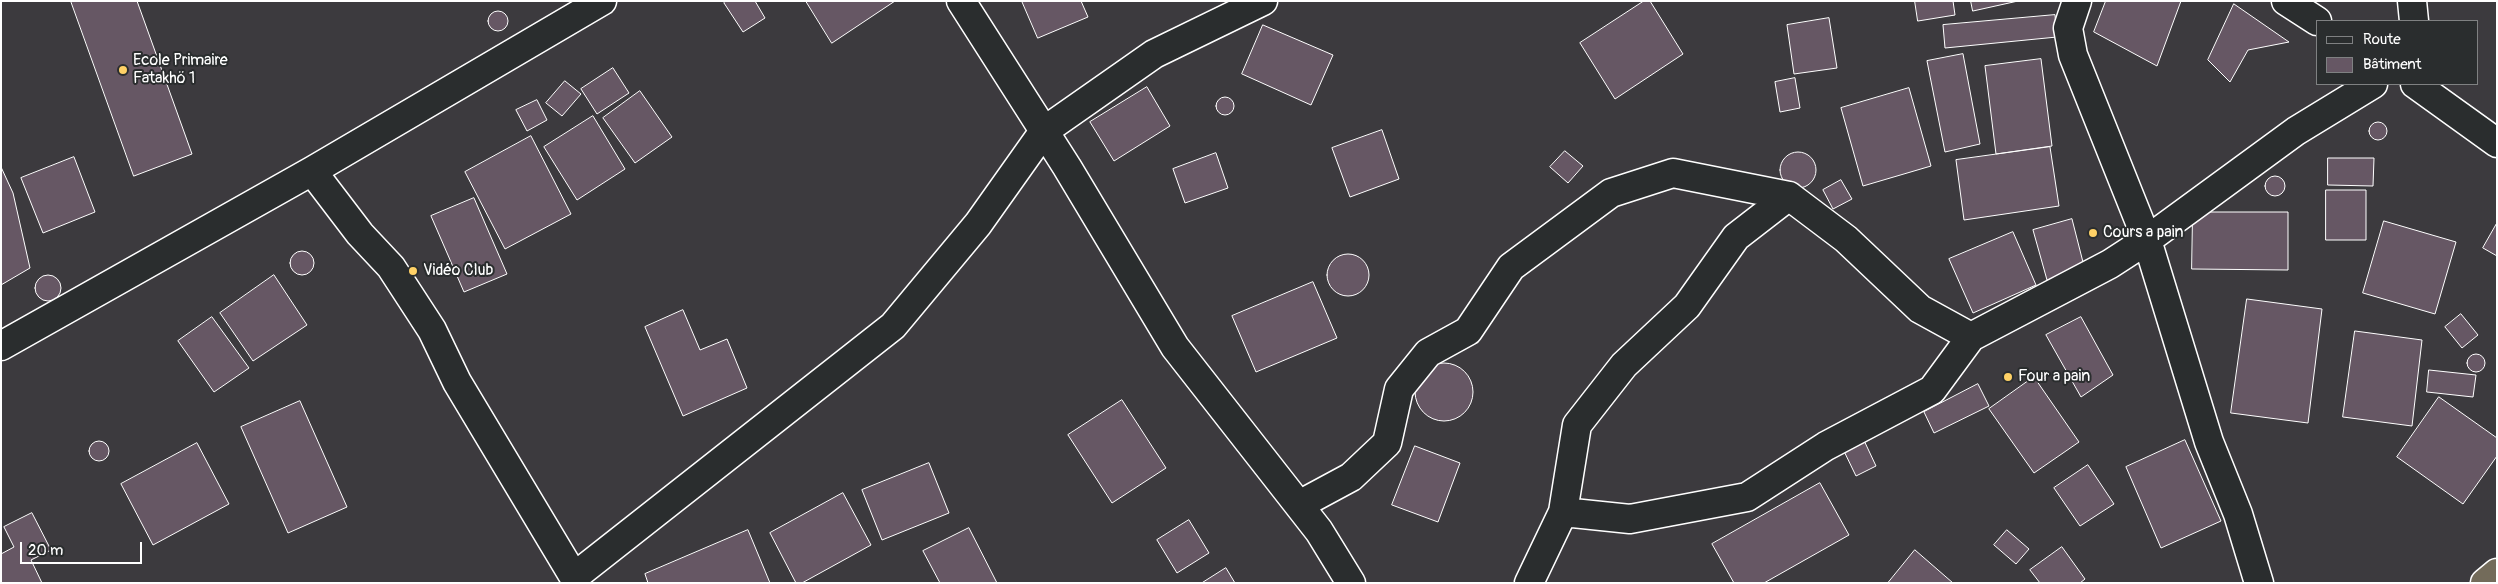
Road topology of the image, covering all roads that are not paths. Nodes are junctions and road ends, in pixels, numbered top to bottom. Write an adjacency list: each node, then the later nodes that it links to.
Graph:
1 (602, 1): 13 (street)
2 (961, 1): 11 (street)
3 (1263, 1): 11 (street)
4 (2077, 1): 15 (street)
5 (2286, 1): 7 (street)
6 (2412, 1): 8 (street)
7 (2316, 20)
8 (2414, 20)
9 (2371, 85): 15 (street)
10 (2420, 85): 12 (street)
11 (1044, 132): 18 (street); 21 (street)
12 (2497, 143)
13 (312, 171): 17 (street); 21 (street)
14 (1789, 196): 16 (street); 18 (street); 19 (street)
15 (2147, 240): 16 (street); 24 (street)
16 (1971, 337): 19 (street)
17 (1, 346)
18 (1299, 505): 22 (street)
19 (1564, 512): 23 (street)
20 (2497, 573): 25 (highway)
21 (569, 580)
22 (1352, 583)
23 (1529, 583)
24 (2259, 583)
25 (2485, 583)

